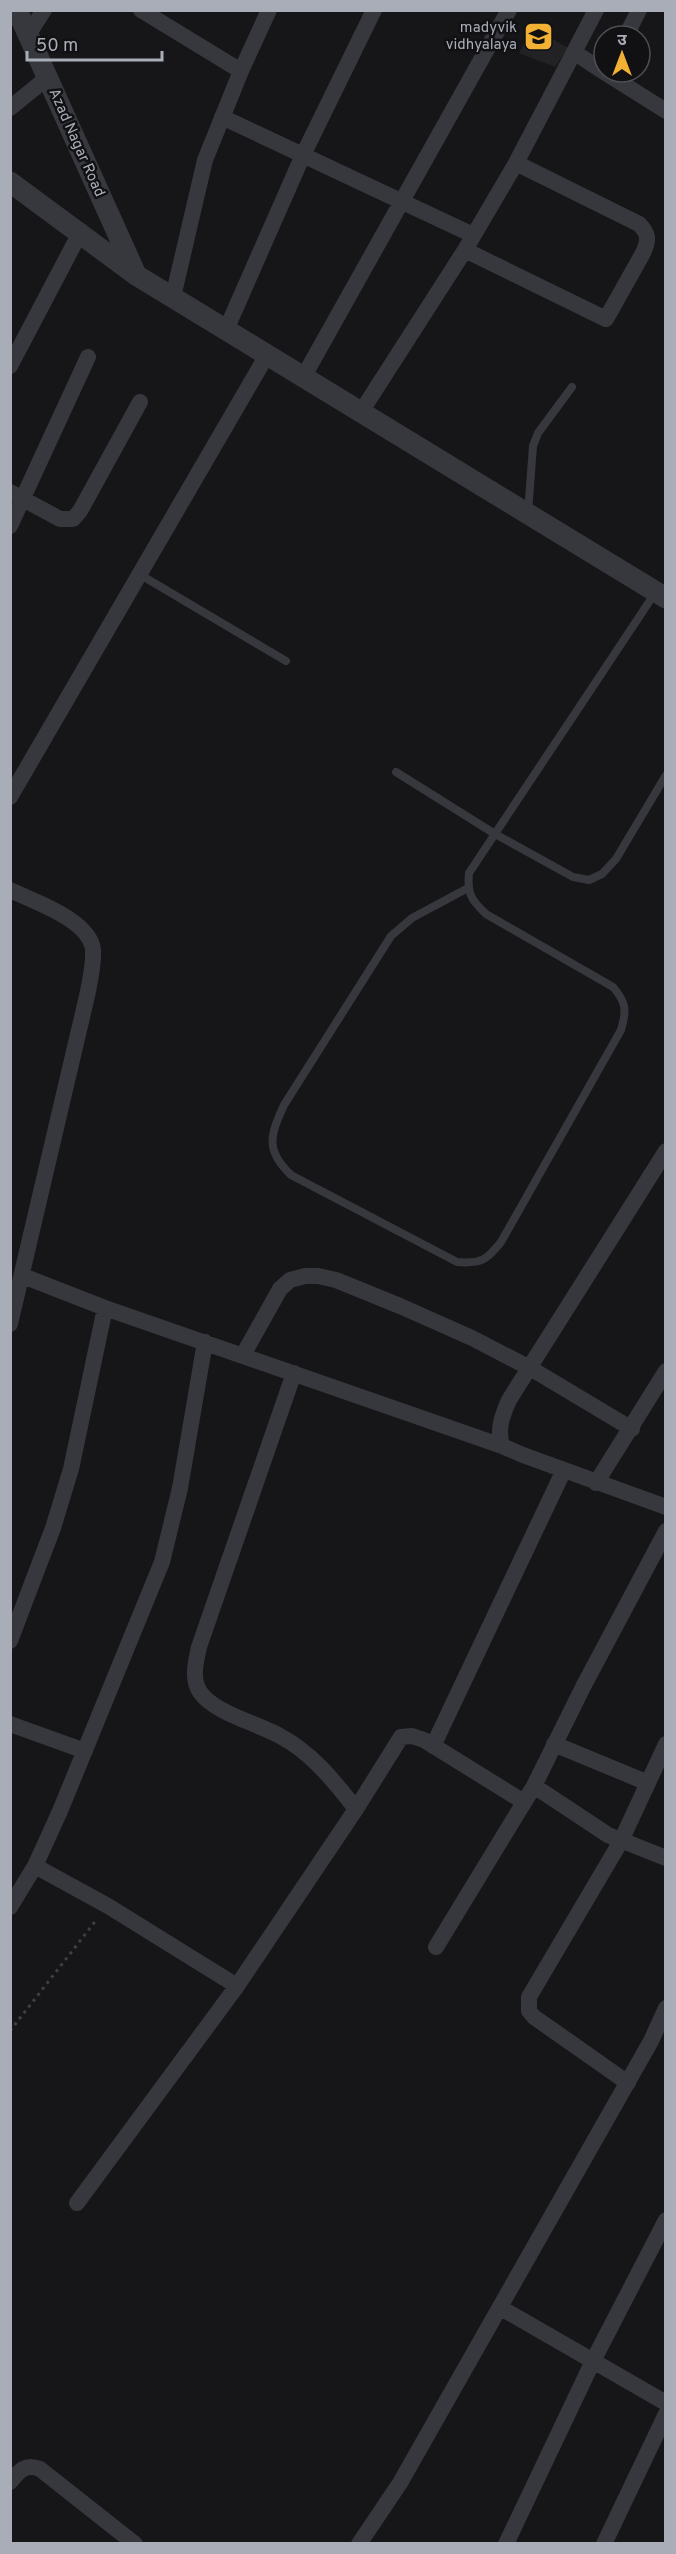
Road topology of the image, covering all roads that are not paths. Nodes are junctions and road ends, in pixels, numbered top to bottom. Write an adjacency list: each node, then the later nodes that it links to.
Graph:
1 (17, 10): 10 (street, Azad Nagar Road)
2 (44, 10): 10 (street)
3 (141, 10): 13 (street)
4 (269, 10): 13 (street)
5 (374, 10): 19 (street)
6 (508, 10): 22 (street)
7 (596, 10): 11 (street)
8 (639, 10): 9 (street)
9 (632, 24)
10 (28, 35): 14 (street, Azad Nagar Road)
11 (574, 52): 12 (street); 20 (street)
12 (592, 64)
13 (241, 71): 18 (street)
14 (47, 78): 16 (street); 26 (street, Azad Nagar Road)
15 (624, 84): 17 (street)
16 (10, 108)
17 (666, 111)
18 (222, 117): 19 (street); 27 (street)
19 (303, 155): 22 (street); 28 (street)
20 (516, 163): 24 (street); 25 (street)
21 (11, 182): 23 (street)
22 (402, 201): 24 (street); 32 (street)
23 (81, 231): 26 (street); 31 (street)
24 (473, 235): 25 (street)
25 (465, 250): 35 (street)
26 (136, 275): 27 (street)
27 (173, 297): 28 (street)
28 (226, 330): 29 (street)
29 (267, 355): 32 (street); 39 (street)
30 (88, 357): 36 (street)
31 (10, 366)
32 (304, 376): 35 (street)
33 (572, 387): 37 (lane)
34 (140, 402): 36 (street)
35 (361, 412): 37 (street)
36 (16, 495): 38 (street)
37 (528, 514): 40 (street)
38 (10, 526)
39 (139, 574): 41 (lane); 44 (street)
40 (661, 595): 45 (lane)
41 (286, 661)
42 (396, 772): 45 (lane)
43 (666, 775): 45 (lane)
44 (10, 797)
45 (495, 834): 46 (lane)
46 (468, 888): 46 (lane)
47 (10, 890): 49 (street)
48 (666, 1150): 54 (street)
49 (23, 1276): 50 (street); 51 (street)
50 (105, 1308): 52 (street); 63 (street)
51 (10, 1324)
52 (205, 1342): 53 (street); 68 (street)
53 (243, 1355): 54 (street); 56 (street)
54 (530, 1368): 57 (street); 58 (street)
55 (666, 1371): 57 (street)
56 (294, 1373): 58 (street); 72 (street)
57 (632, 1429): 60 (street)
58 (502, 1446): 59 (street)
59 (563, 1472): 60 (street); 67 (street)
60 (596, 1483): 61 (street)
61 (666, 1507)
62 (666, 1531): 65 (street)
63 (10, 1641)
64 (10, 1724): 68 (street)
65 (554, 1744): 69 (street); 70 (street)
66 (666, 1744): 69 (street)
67 (433, 1746): 71 (street); 72 (street)
68 (85, 1751): 75 (street)
69 (648, 1784): 73 (street)
70 (534, 1786): 71 (street); 73 (street)
71 (524, 1802): 77 (street)
72 (356, 1809): 78 (street)
73 (621, 1841): 74 (street); 80 (street)
74 (666, 1858)
75 (34, 1866): 76 (street); 78 (street)
76 (10, 1907)
77 (436, 1947)
78 (237, 1986): 81 (street)
79 (666, 2008): 80 (street)
80 (628, 2083): 83 (street)
81 (77, 2203)
82 (666, 2220): 84 (street)
83 (501, 2308): 84 (street); 89 (street)
84 (593, 2361): 85 (street); 90 (street)
85 (666, 2403)
86 (666, 2414): 91 (street)
87 (10, 2482): 88 (street)
88 (135, 2544)
89 (358, 2544)
90 (506, 2544)
91 (604, 2544)

